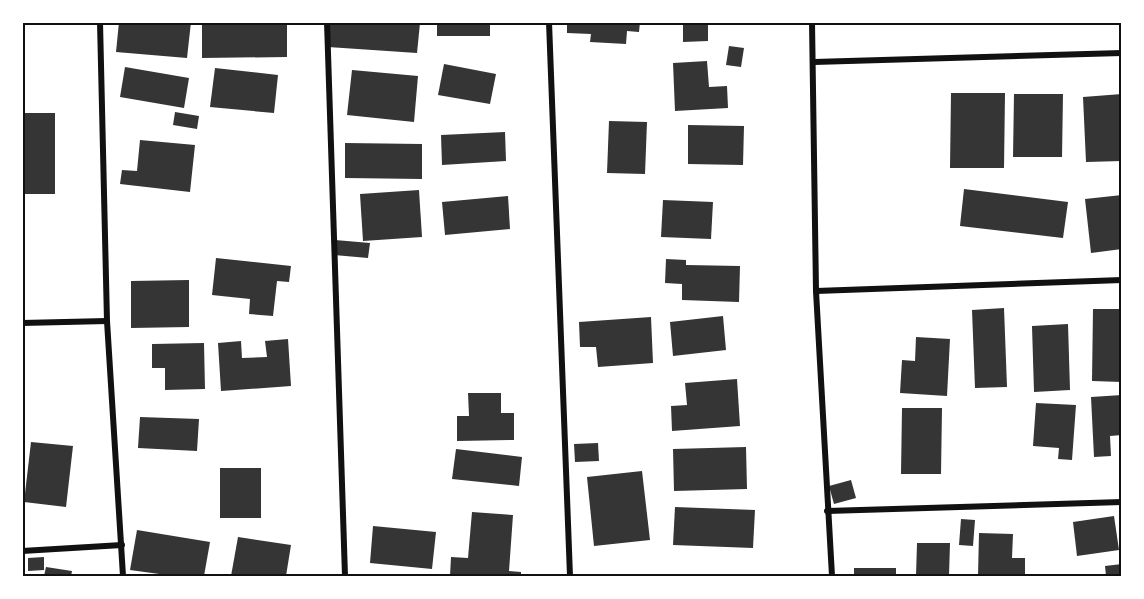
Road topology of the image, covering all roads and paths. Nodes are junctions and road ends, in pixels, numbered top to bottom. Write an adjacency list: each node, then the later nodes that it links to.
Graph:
1 (100, 22): 9 (street)
2 (327, 22): 16 (street)
3 (549, 22): 17 (street)
4 (812, 22): 6 (street)
5 (1122, 53): 6 (street)
6 (814, 62): 8 (street)
7 (1122, 280): 8 (street)
8 (816, 291): 12 (street)
9 (108, 321): 10 (street); 13 (street)
10 (22, 323)
11 (1122, 502): 12 (street)
12 (827, 511): 18 (street)
13 (122, 546): 14 (street); 15 (street)
14 (22, 551)
15 (123, 576)
16 (345, 576)
17 (570, 576)
18 (831, 576)

